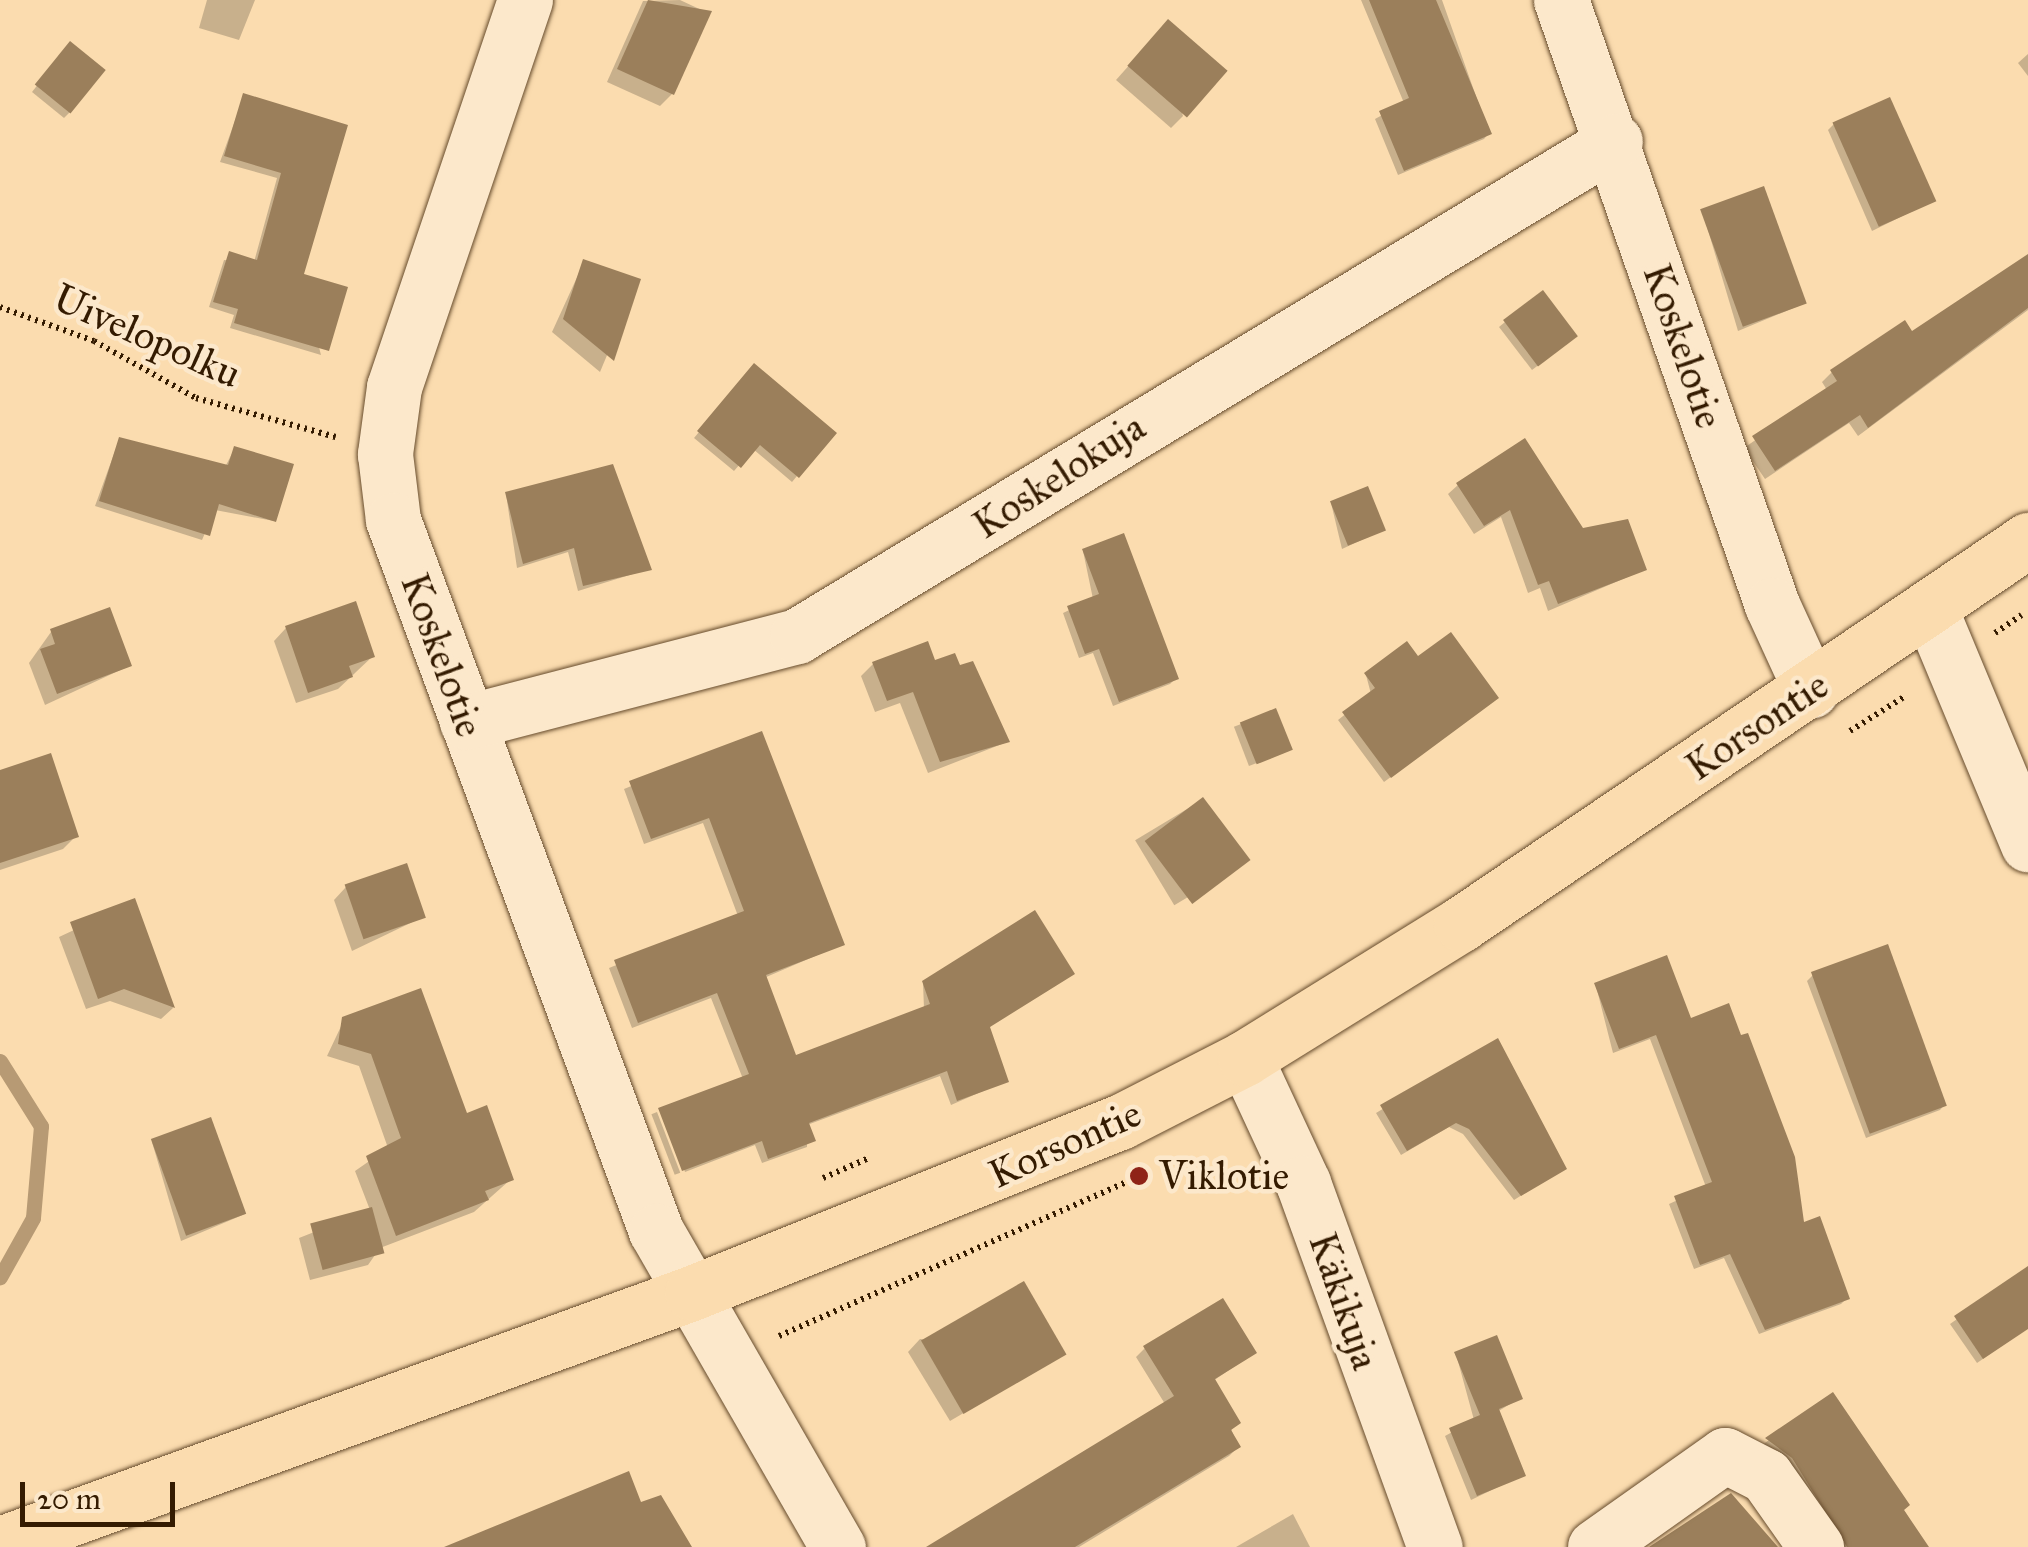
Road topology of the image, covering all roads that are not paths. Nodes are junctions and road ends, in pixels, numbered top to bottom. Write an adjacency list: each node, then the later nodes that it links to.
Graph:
1 (524, 0): 7 (street, Koskelotie)
2 (1561, 0): 3 (street, Koskelotie)
3 (1615, 141): 6 (street, Koskelotie); 7 (street, Koskelokuja)
4 (2028, 540): 5 (main road, Korsontie)
5 (1930, 609): 6 (main road, Korsontie); 8 (street)
6 (1810, 690): 9 (main road, Korsontie)
7 (467, 722): 10 (street, Koskelotie)
8 (2028, 844)
9 (1245, 1058): 10 (main road, Korsontie); 13 (street, Käkikuja)
10 (692, 1293): 11 (main road, Korsontie); 12 (street)
11 (0, 1544)
12 (838, 1547)
13 (1435, 1547)
14 (1594, 1547): 15 (street)
15 (1816, 1547)

